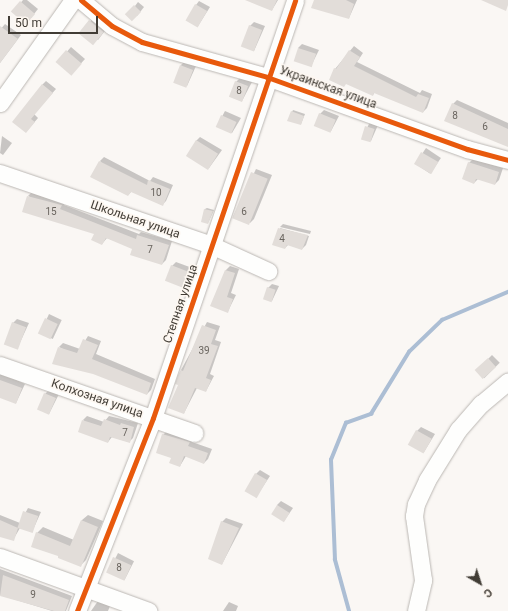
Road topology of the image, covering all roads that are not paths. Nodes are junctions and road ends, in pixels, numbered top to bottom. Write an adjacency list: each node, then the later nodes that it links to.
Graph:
1 (73, 0): 5 (street)
2 (81, 0): 4 (street, Украинская улица)
3 (295, 0): 4 (street, Степная улица)
4 (267, 77): 6 (street, Украинская улица); 8 (street, Степная улица)
5 (0, 103)
6 (508, 160)
7 (0, 173): 8 (street, Школьная улица)
8 (211, 245): 9 (street, Школьная улица); 12 (street, Степная улица)
9 (268, 271)
10 (0, 365): 12 (street, Колхозная улица)
11 (508, 380): 18 (street)
12 (153, 418): 13 (street, Колхозная улица); 15 (street, Степная улица)
13 (194, 433)
14 (0, 557): 15 (street)
15 (86, 589): 16 (street, Степная улица); 17 (street)
16 (77, 611)
17 (148, 611)
18 (416, 611)

